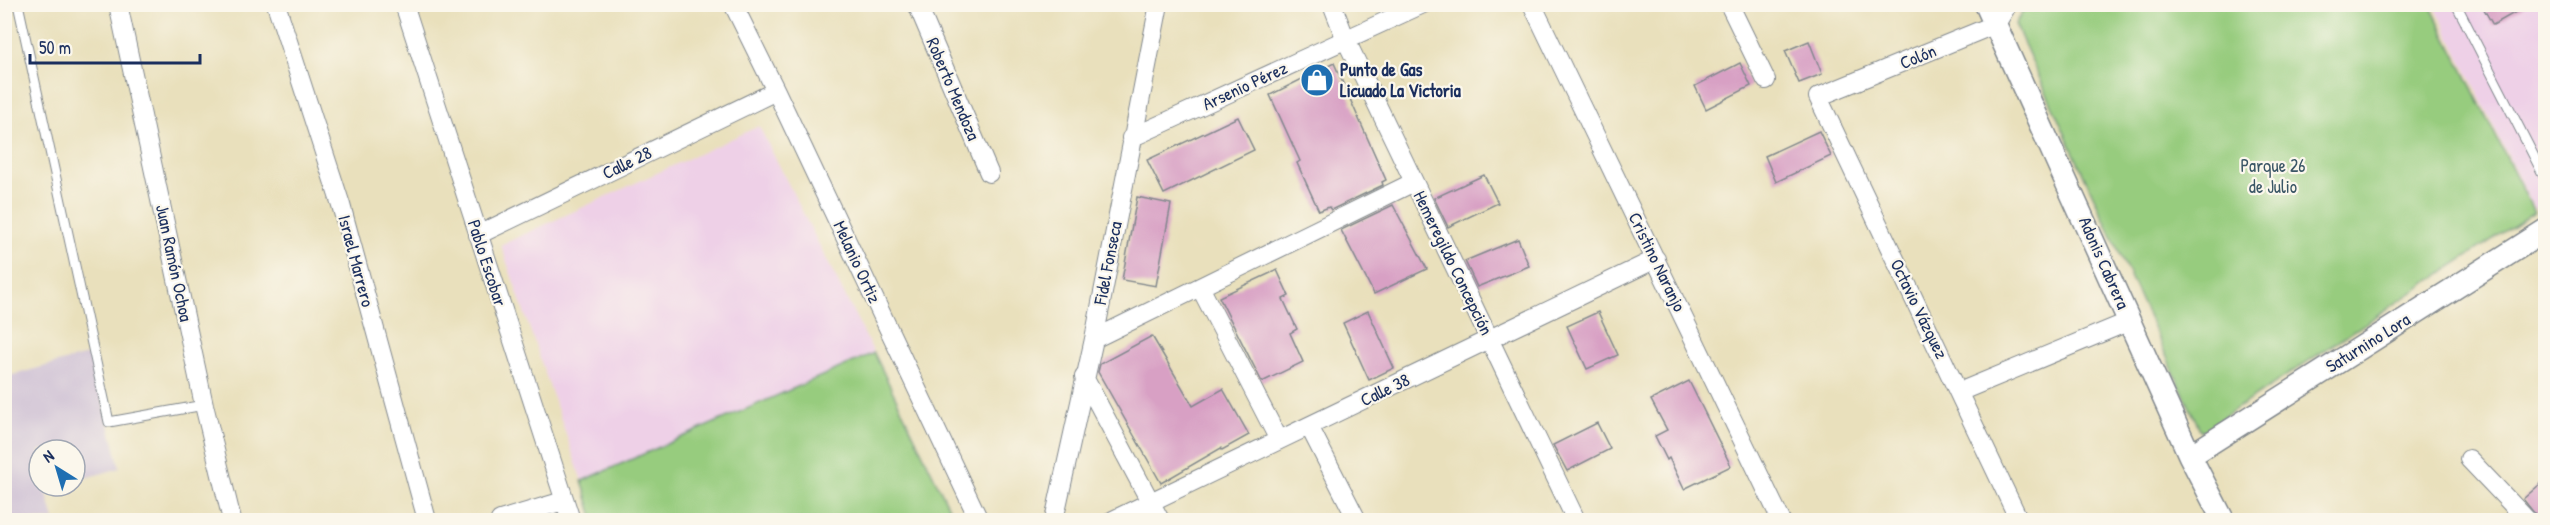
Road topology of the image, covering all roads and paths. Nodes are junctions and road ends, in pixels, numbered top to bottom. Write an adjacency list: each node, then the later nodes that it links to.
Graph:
1 (18, 4): 32 (lane)
2 (118, 4): 32 (street, Juan Ramón Ochoa)
3 (276, 4): 40 (street, Israel Marrero)
4 (404, 4): 24 (street, Pablo Escobar)
5 (733, 4): 17 (street, Melanio Ortiz)
6 (917, 4): 20 (street, Roberto Mendoza)
7 (1158, 4): 19 (street, Fidel Fonseca)
8 (1332, 4): 15 (street, Hemeregildo Concepción)
9 (1423, 4): 15 (street, Arsenio Pérez)
10 (1532, 4): 25 (street, Cristino Naranjo)
11 (1729, 4): 16 (street)
12 (2008, 4): 14 (street)
13 (2456, 4): 21 (lane)
14 (1991, 14): 18 (street, Colón); 27 (street, Adonis Cabrera)
15 (1346, 40): 19 (street, Arsenio Pérez); 22 (street, Hemeregildo Concepción)
16 (1766, 80)
17 (776, 91): 24 (street, Calle 28); 43 (street, Melanio Ortiz)
18 (1818, 98): 31 (street, Octavio Vázquez)
19 (1131, 138): 28 (street, Fidel Fonseca)
20 (988, 173)
21 (2546, 180)
22 (1414, 182): 26 (street); 29 (street, Hemeregildo Concepción)
23 (2546, 230): 35 (street, Saturnino Lora)
24 (478, 235): 37 (street, Pablo Escobar)
25 (1656, 259): 29 (street, Calle 38); 49 (street, Cristino Naranjo)
26 (1200, 287): 28 (street); 34 (street)
27 (2130, 321): 31 (street); 35 (street, Adonis Cabrera)
28 (1094, 339): 30 (street, Fidel Fonseca)
29 (1489, 339): 33 (street, Calle 38); 48 (street, Hemeregildo Concepción)
30 (1084, 377): 38 (street); 44 (street, Fidel Fonseca)
31 (1959, 392): 50 (street, Octavio Vázquez)
32 (204, 405): 39 (street, Juan Ramón Ochoa)
33 (1310, 426): 34 (street, Calle 38); 47 (street)
34 (1279, 440): 38 (street, Calle 38)
35 (2190, 456): 51 (street, Adonis Cabrera)
36 (2469, 459): 52 (street)
37 (563, 501): 41 (street); 42 (street, Pablo Escobar)
38 (1150, 502): 45 (street, Calle 38); 46 (street)
39 (232, 520)
40 (427, 520)
41 (500, 520)
42 (571, 520)
43 (979, 520)
44 (1054, 520)
45 (1113, 520)
46 (1160, 520)
47 (1357, 520)
48 (1576, 520)
49 (1781, 520)
50 (2019, 520)
51 (2223, 520)
52 (2527, 520)

